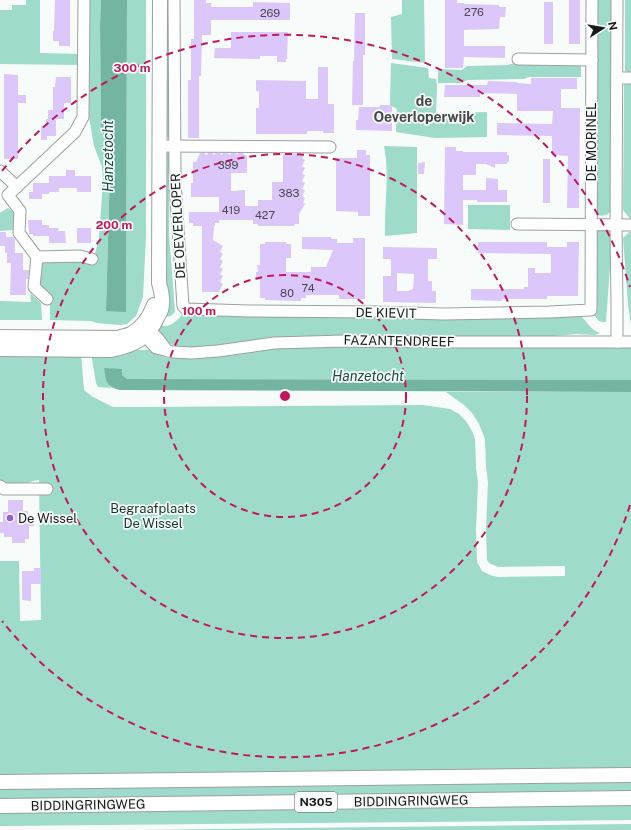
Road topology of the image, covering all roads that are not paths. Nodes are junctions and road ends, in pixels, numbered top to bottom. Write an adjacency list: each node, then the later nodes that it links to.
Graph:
1 (84, 0): 14 (street)
2 (160, 0): 10 (main road, DE OEVERLOPER)
3 (174, 0): 11 (street, DE OEVERLOPER)
4 (592, 0): 7 (street, DE MORINEL)
5 (617, 0): 8 (street, DE MORINEL)
6 (518, 59): 7 (street)
7 (592, 60): 17 (street, DE MORINEL)
8 (617, 78): 9 (street); 18 (street, DE MORINEL)
9 (631, 78)
10 (159, 146): 11 (street); 25 (main road, DE OEVERLOPER)
11 (175, 146): 12 (street); 23 (street, DE OEVERLOPER)
12 (330, 147)
13 (0, 171): 14 (street)
14 (17, 187): 15 (street)
15 (4, 199): 20 (street)
16 (517, 224): 17 (street)
17 (591, 224): 18 (street); 24 (street, DE MORINEL)
18 (616, 225): 19 (street); 27 (street, DE MORINEL)
19 (631, 225)
20 (37, 257): 21 (street); 22 (street)
21 (92, 259)
22 (47, 299)
23 (183, 306): 24 (street, DE KIEVIT)
24 (591, 310)
25 (145, 332): 26 (main road); 27 (street, FAZANTENDREEF); 29 (main road)
26 (0, 338)
27 (617, 342): 28 (street, FAZANTENDREEF)
28 (631, 342)
29 (0, 349)
30 (0, 486): 31 (street)
31 (47, 489)
32 (631, 775): 33 (main road, BIDDINGRINGWEG / N305)
33 (0, 782)
34 (631, 798): 35 (main road, BIDDINGRINGWEG / N305)
35 (0, 806)

